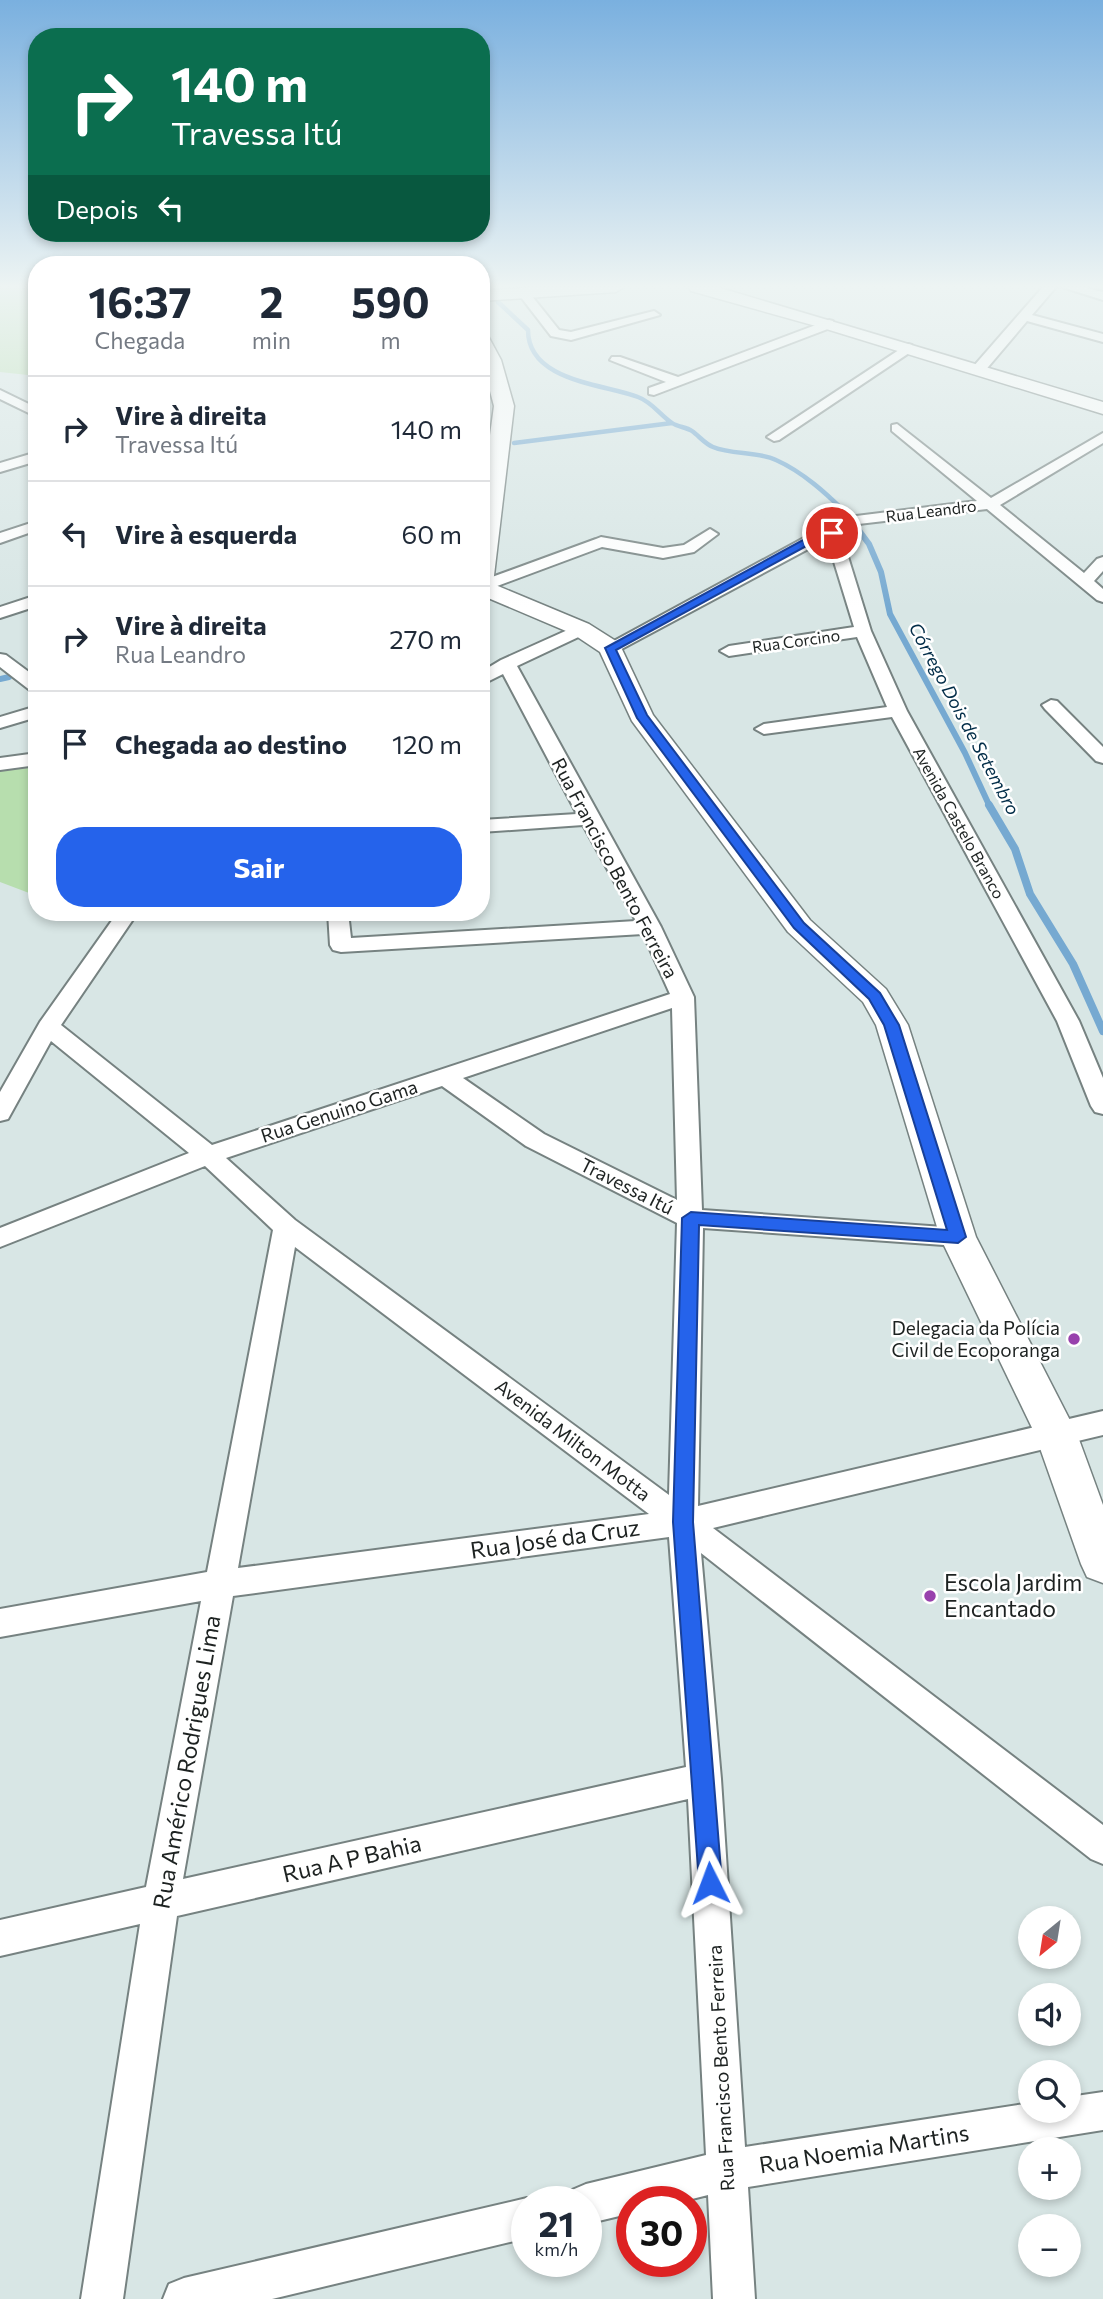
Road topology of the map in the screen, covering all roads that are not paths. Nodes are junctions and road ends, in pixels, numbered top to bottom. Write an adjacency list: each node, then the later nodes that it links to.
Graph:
1 (0, 394): 5 (street)
2 (498, 394): 15 (street)
3 (838, 394): 10 (street)
4 (1058, 394): 7 (street)
5 (28, 405)
6 (28, 408): 8 (street)
7 (1103, 408)
8 (0, 414)
9 (897, 428): 14 (street)
10 (774, 437)
11 (1103, 438): 14 (street)
12 (28, 459): 13 (street)
13 (0, 468)
14 (991, 504): 16 (street, Rua Leandro); 21 (street)
15 (490, 512)
16 (839, 527): 28 (street, Avenida Castelo Branco); 29 (street, Rua Leandro)
17 (28, 528): 19 (street)
18 (710, 534): 22 (street)
19 (0, 538)
20 (1103, 562): 21 (street)
21 (1085, 581): 24 (street)
22 (490, 583)
23 (490, 590): 27 (street)
24 (1103, 597)
25 (28, 603): 26 (street)
26 (0, 613)
27 (581, 629): 29 (street); 32 (street)
28 (863, 631): 30 (street, Rua Corcino); 36 (street, Avenida Castelo Branco)
29 (610, 648): 56 (street)
30 (729, 651)
31 (0, 659): 34 (street)
32 (507, 664): 33 (street); 43 (street, Rua Francisco Bento Ferreira)
33 (490, 674)
34 (28, 680)
35 (1051, 705): 40 (street)
36 (898, 711): 39 (street); 51 (street, Avenida Castelo Branco)
37 (28, 714): 38 (street)
38 (0, 723)
39 (764, 729)
40 (1103, 757)
41 (28, 760): 42 (street)
42 (0, 764)
43 (589, 820): 44 (street); 47 (street, Rua Francisco Bento Ferreira)
44 (490, 826)
45 (122, 921): 49 (street)
46 (339, 921): 47 (street)
47 (650, 927): 48 (street, Rua Francisco Bento Ferreira)
48 (683, 997): 50 (street, Rua Genuino Gama); 54 (street, Rua Francisco Bento Ferreira)
49 (48, 1027): 52 (street); 53 (street, Avenida Milton Motta)
50 (444, 1076): 53 (street, Rua Genuino Gama); 54 (street, Travessa Itú)
51 (1103, 1106)
52 (0, 1113)
53 (208, 1155): 55 (street, Avenida Milton Motta); 57 (street, Rua Genuino Gama)
54 (691, 1218): 56 (street, Travessa Itú); 60 (street, Rua Francisco Bento Ferreira)
55 (286, 1227): 60 (street, Avenida Milton Motta); 62 (street, Rua Américo Rodrigues Lima)
56 (958, 1237): 59 (street)
57 (0, 1238)
58 (1103, 1423): 59 (street, Rua José da Cruz)
59 (1056, 1434): 60 (street, Rua José da Cruz); 61 (street)
60 (683, 1522): 62 (street, Rua José da Cruz); 64 (street, Rua Francisco Bento Ferreira); 65 (street, Avenida Milton Motta)
61 (1103, 1564)
62 (218, 1584): 63 (street, Rua José da Cruz); 66 (street, Rua Américo Rodrigues Lima)
63 (0, 1623)
64 (704, 1779): 66 (street, Rua A P Bahia); 69 (street, Rua Francisco Bento Ferreira)
65 (1103, 1847)
66 (161, 1903): 67 (street, Rua A P Bahia); 72 (street, Rua Américo Rodrigues Lima)
67 (0, 1938)
68 (1103, 2111): 69 (street, Rua Noemia Martins)
69 (728, 2170): 70 (street, Rua Noemia Martins); 74 (street, Rua Francisco Bento Ferreira)
70 (602, 2200)
71 (511, 2222): 73 (street)
72 (102, 2299)
73 (184, 2299)
74 (734, 2299)

